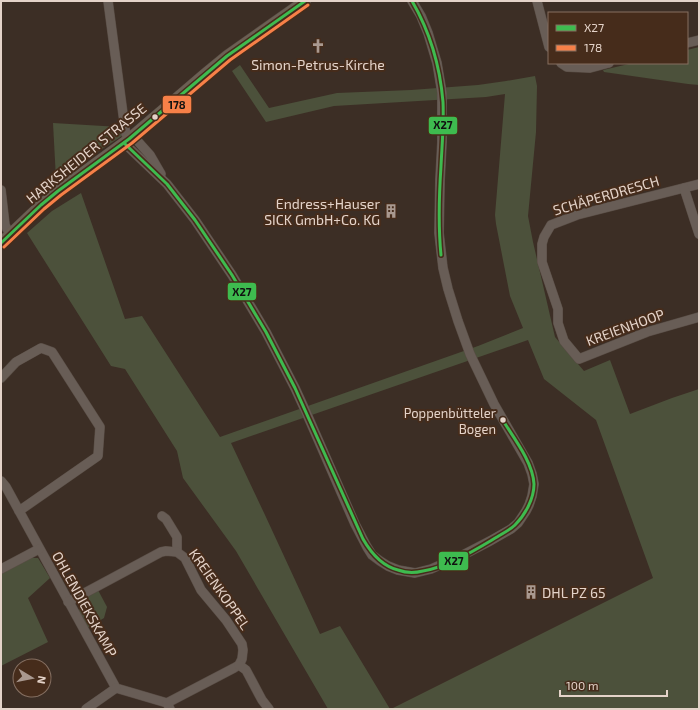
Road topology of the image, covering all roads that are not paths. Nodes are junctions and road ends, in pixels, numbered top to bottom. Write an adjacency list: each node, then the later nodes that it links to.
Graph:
1 (108, 1): 10 (street)
2 (305, 1): 10 (main road, HARKSHEIDER STRASSE)
3 (412, 1): 10 (street)
4 (537, 1): 6 (street)
5 (699, 40): 7 (street)
6 (548, 43)
7 (688, 43)
8 (562, 64): 9 (street)
9 (605, 64)
10 (128, 139): 14 (main road, HARKSHEIDER STRASSE)
11 (699, 184): 12 (street, SCHÄPERDRESCH)
12 (684, 188): 15 (street); 18 (street, SCHÄPERDRESCH)
13 (1, 190): 14 (street)
14 (11, 234): 16 (main road, HARKSHEIDER STRASSE)
15 (699, 234)
16 (1, 243)
17 (699, 317): 18 (street, KREIENHOOP)
18 (558, 323)
19 (1, 378): 21 (street)
20 (1, 481): 21 (street, OHLENDIEKSKAMP)
21 (19, 511): 23 (street, OHLENDIEKSKAMP)
22 (162, 516): 24 (street, KREIENKOPPEL)
23 (39, 549): 25 (street); 26 (street, OHLENDIEKSKAMP)
24 (177, 552): 26 (street, KREIENKOPPEL); 27 (street, KREIENKOPPEL)
25 (1, 569)
26 (68, 602): 28 (street, OHLENDIEKSKAMP)
27 (239, 664): 29 (street); 31 (street)
28 (116, 688): 29 (street); 30 (street)
29 (168, 706)
30 (86, 709)
31 (268, 709)

